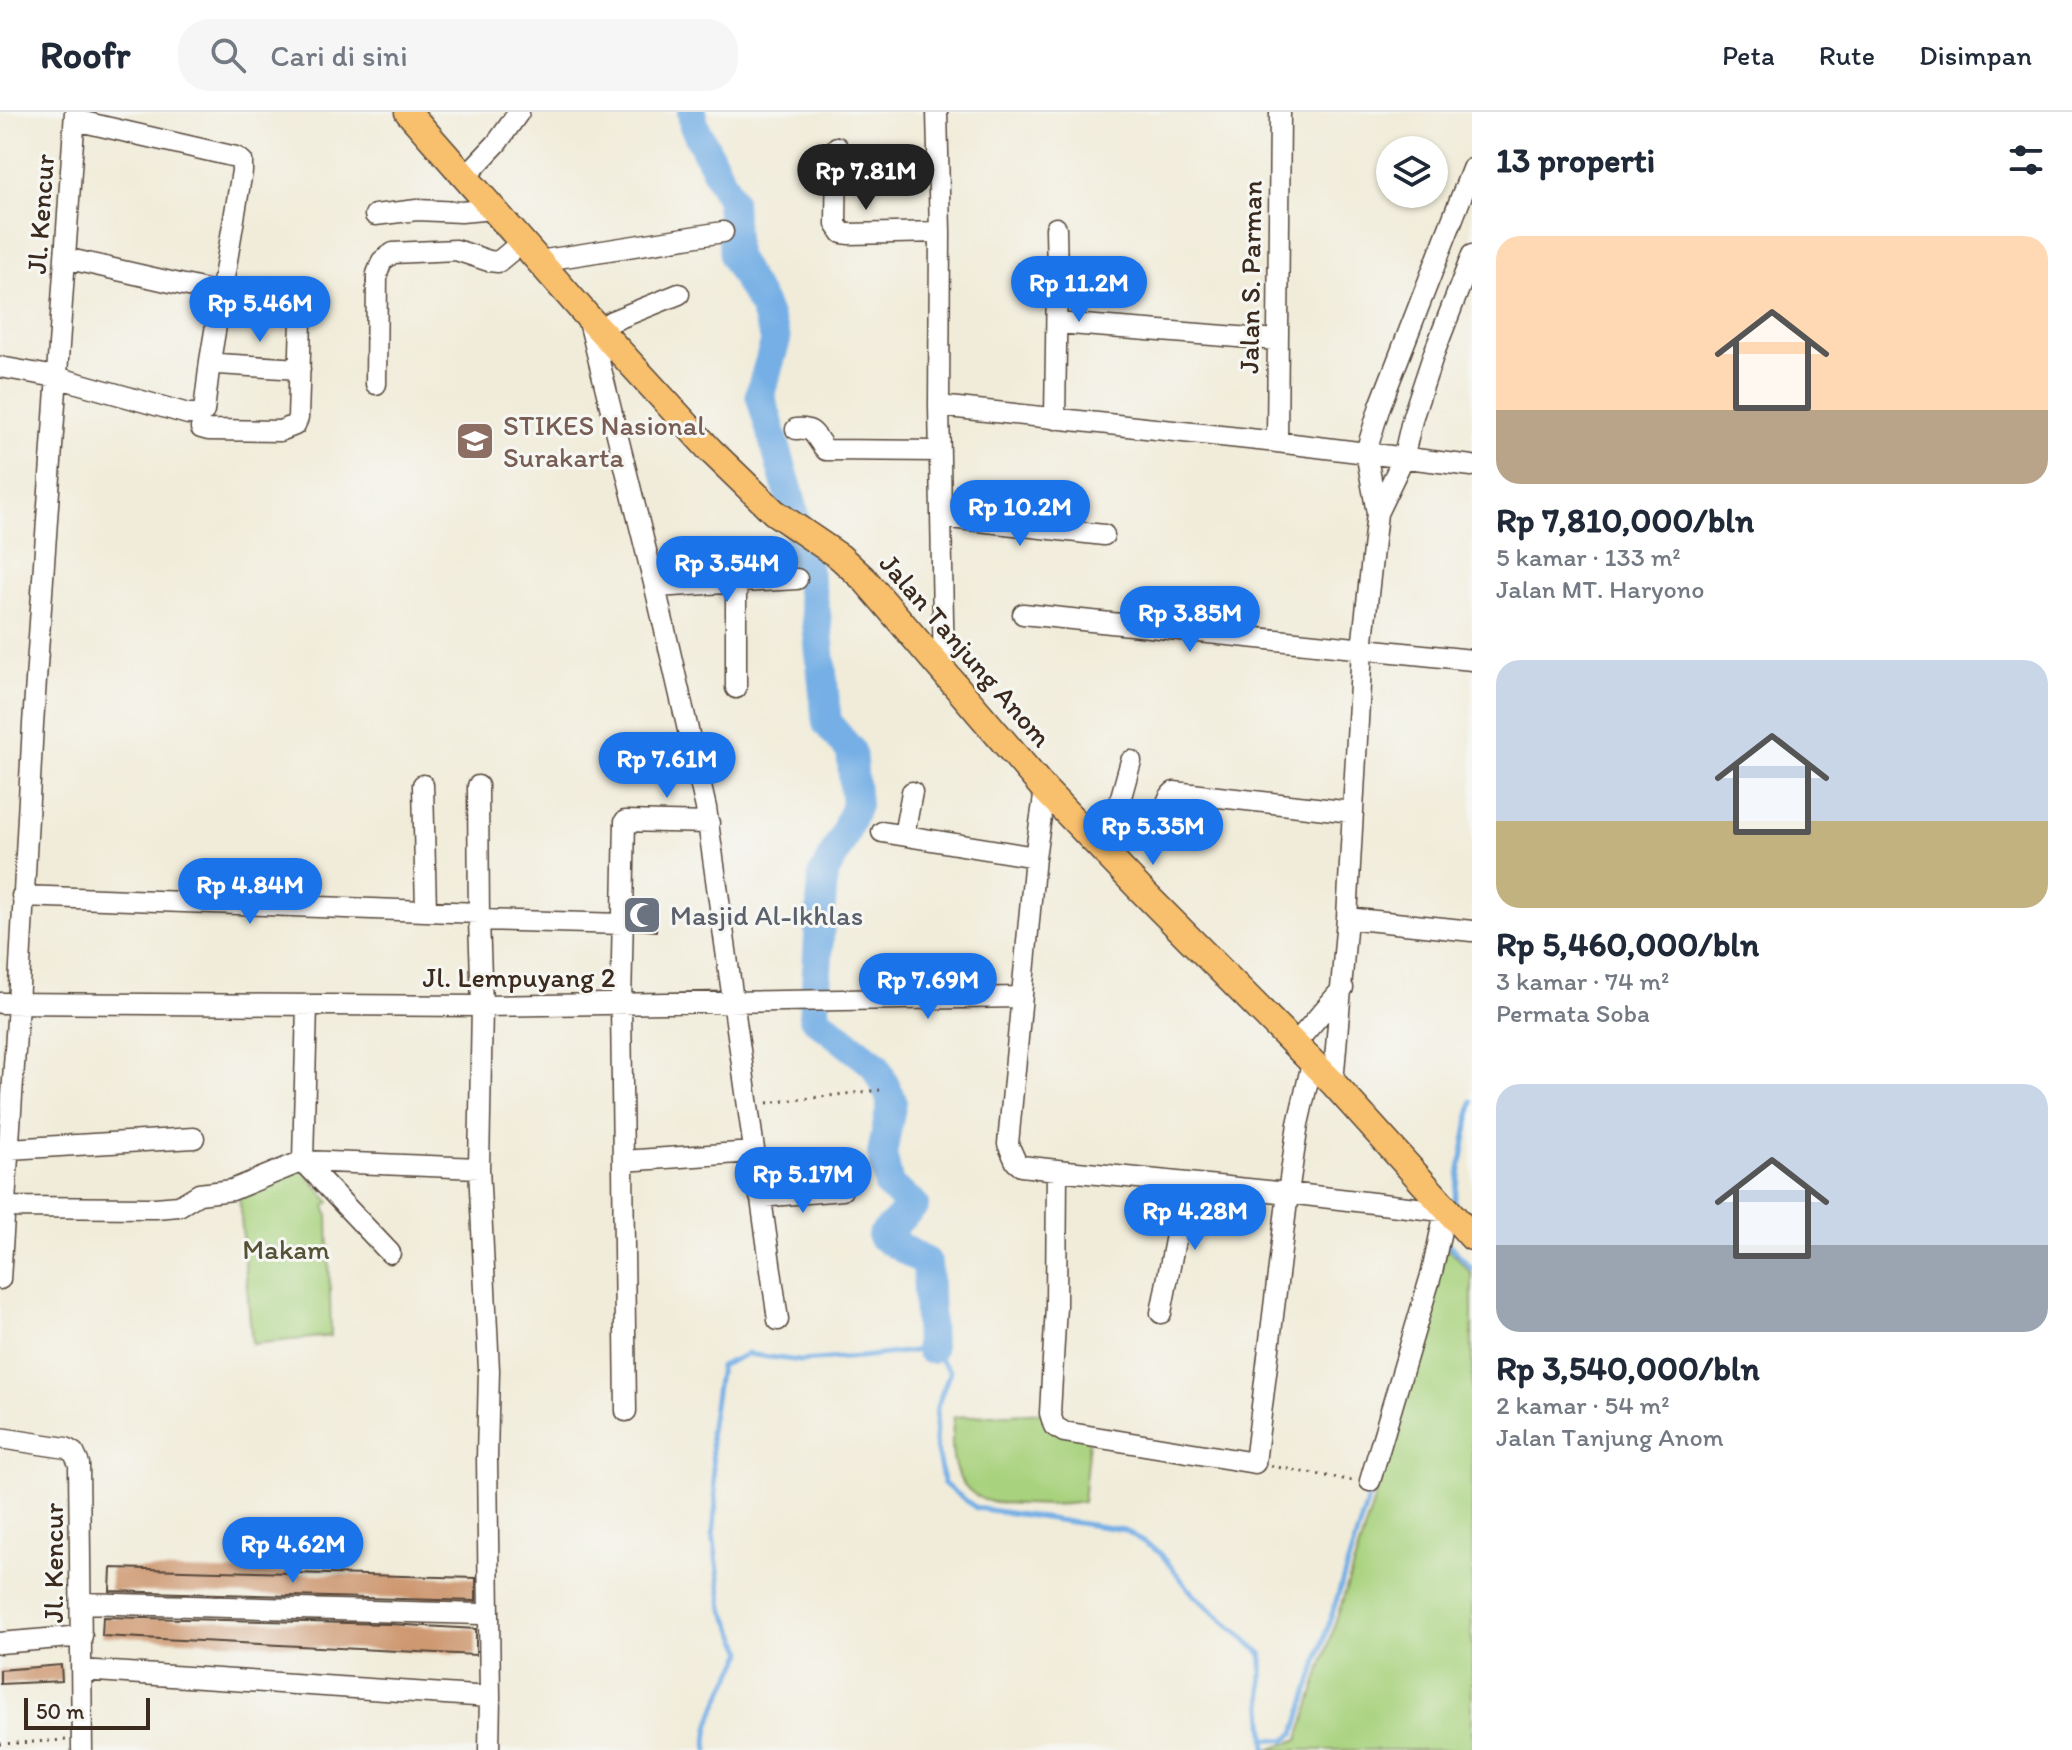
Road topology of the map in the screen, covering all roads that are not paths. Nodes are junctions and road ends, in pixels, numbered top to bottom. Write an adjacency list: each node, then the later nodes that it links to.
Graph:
1 (519, 112): 8 (street)
2 (937, 112): 13 (street)
3 (1280, 112): 21 (street, Jalan S. Parman)
4 (410, 113): 8 (main road, Jalan Tanjung Anom)
5 (75, 116): 16 (street, Jl. Kencur); 17 (street)
6 (837, 147): 13 (street)
7 (1472, 169): 33 (street)
8 (465, 177): 9 (main road, Jalan Tanjung Anom)
9 (494, 209): 10 (street); 14 (main road, Jalan Tanjung Anom)
10 (375, 215)
11 (1056, 228): 20 (street)
12 (723, 232): 14 (street)
13 (940, 232): 27 (street)
14 (531, 252): 19 (main road, Jalan Tanjung Anom); 26 (street)
15 (1472, 255): 34 (street)
16 (65, 258): 17 (street); 25 (street, Jl. Kencur)
17 (222, 293): 24 (street); 25 (street)
18 (679, 294): 19 (street)
19 (594, 323): 41 (street); 45 (main road, Jalan Tanjung Anom)
20 (1057, 323): 21 (street); 28 (street)
21 (1277, 340): 31 (street, Jalan S. Parman)
22 (218, 364): 24 (street)
23 (0, 367): 25 (street)
24 (300, 369): 29 (street)
25 (56, 377): 59 (street, Jl. Kencur)
26 (376, 384)
27 (939, 406): 28 (street); 32 (street)
28 (1055, 419): 31 (street)
29 (201, 428)
30 (796, 429): 32 (street)
31 (1277, 442): 33 (street)
32 (940, 451): 37 (street)
33 (1366, 452): 34 (street); 36 (street)
34 (1403, 459): 35 (street); 36 (street)
35 (1472, 466)
36 (1377, 513): 43 (street)
37 (941, 517): 38 (street); 45 (street)
38 (1104, 535)
39 (797, 579): 40 (street)
40 (736, 582): 41 (street); 46 (street)
41 (655, 587): 54 (street)
42 (1023, 614): 43 (street)
43 (1362, 649): 44 (street); 52 (street)
44 (1472, 660)
45 (944, 673): 50 (main road, Jalan Tanjung Anom)
46 (736, 688)
47 (1131, 761): 53 (street)
48 (423, 785): 60 (street)
49 (478, 786): 61 (street)
50 (1045, 790): 57 (main road, Jalan Tanjung Anom); 58 (street)
51 (912, 792): 56 (street)
52 (1352, 812): 53 (street); 62 (street)
53 (1114, 822): 57 (street)
54 (709, 823): 63 (street); 67 (street)
55 (882, 832): 56 (street)
56 (904, 835): 58 (street)
57 (1088, 836): 72 (main road, Jalan Tanjung Anom)
58 (1035, 857): 66 (street)
59 (22, 896): 60 (street); 68 (street, Jl. Kencur)
60 (426, 911): 61 (street)
61 (479, 917): 63 (street); 71 (street)
62 (1347, 918): 64 (street); 65 (street)
63 (623, 924): 69 (street)
64 (1472, 931)
65 (1343, 988): 72 (street); 73 (street)
66 (1021, 997): 67 (street, Jl. Lempuyang 2); 80 (street)
67 (734, 1002): 69 (street, Jl. Lempuyang 2); 76 (street)
68 (9, 1003): 70 (street, Jl. Lempuyang 2); 75 (street, Jl. Kencur)
69 (621, 1004): 71 (street, Jl. Lempuyang 2); 78 (street)
70 (307, 1005): 71 (street, Jl. Lempuyang 2); 77 (street)
71 (482, 1006): 79 (street)
72 (1303, 1054): 73 (main road, Jalan Tanjung Anom); 83 (street)
73 (1333, 1083): 86 (main road, Jalan Tanjung Anom)
74 (194, 1138): 75 (street)
75 (9, 1149): 85 (street, Jl. Kencur)
76 (753, 1152): 78 (street); 84 (street)
77 (303, 1161): 79 (street); 85 (street); 89 (street)
78 (623, 1161): 93 (street)
79 (479, 1168): 101 (street)
80 (1057, 1170): 81 (street); 83 (street)
81 (1186, 1183): 83 (street); 91 (street)
82 (842, 1190): 84 (street)
83 (1288, 1193): 86 (street)
84 (760, 1197): 92 (street)
85 (5, 1207): 88 (street, Jl. Kencur)
86 (1448, 1212): 87 (main road, Jalan Tanjung Anom); 95 (street)
87 (1472, 1237)
88 (1, 1244): 90 (street, Jl. Kencur)
89 (390, 1253)
90 (0, 1279)
91 (1161, 1313)
92 (778, 1320)
93 (626, 1411)
94 (0, 1438): 96 (street, Jl. Kencur)
95 (1370, 1481)
96 (81, 1603): 97 (street); 98 (street, Jl. Kencur)
97 (481, 1614)
98 (82, 1636): 99 (street); 100 (street, Jl. Kencur)
99 (0, 1643)
100 (81, 1670): 101 (street); 102 (street, Jl. Kencur)
101 (490, 1697): 103 (street)
102 (82, 1744)
103 (489, 1750)

